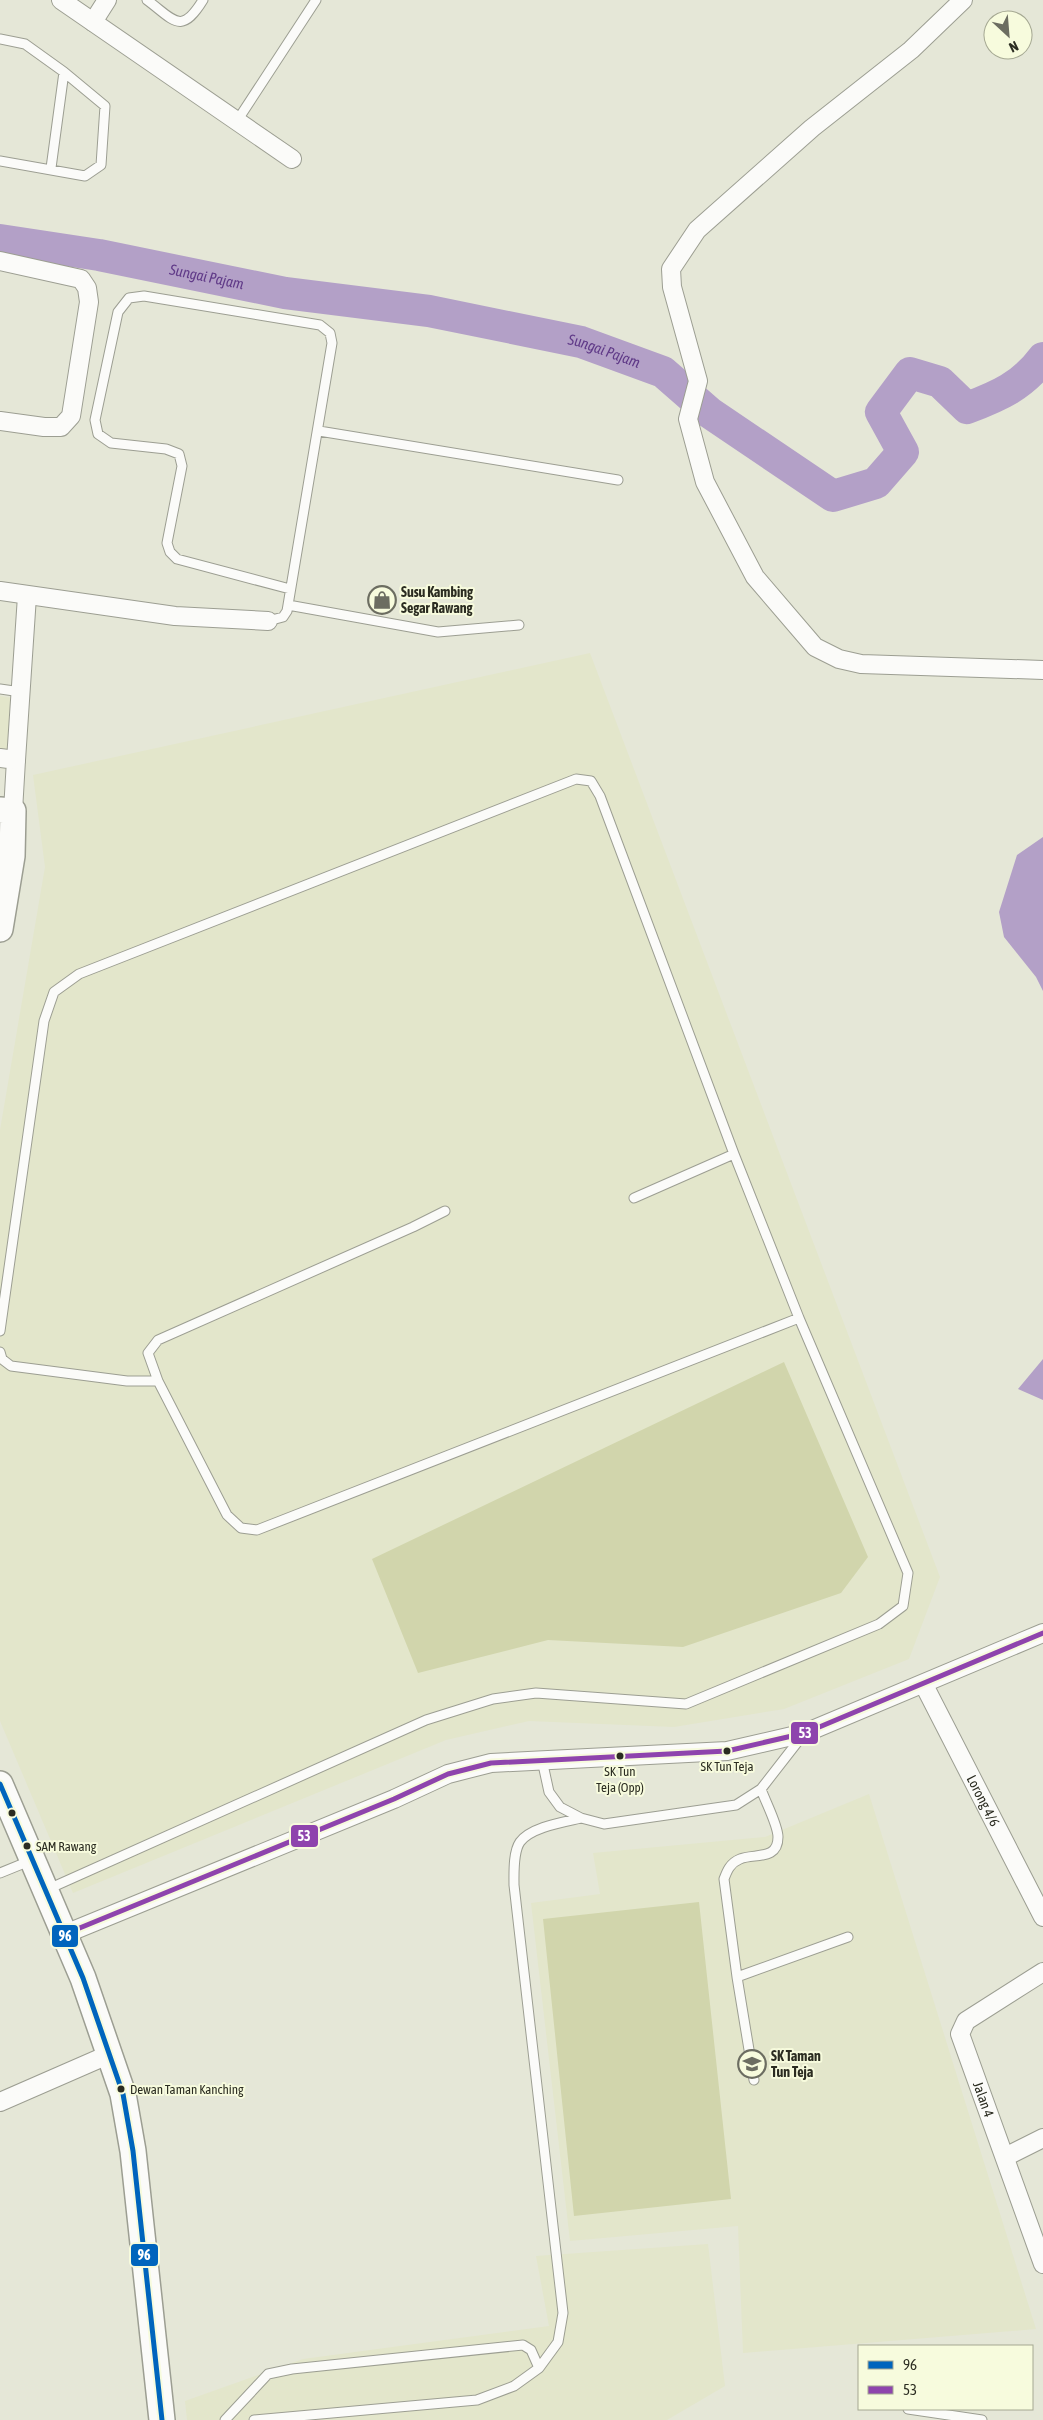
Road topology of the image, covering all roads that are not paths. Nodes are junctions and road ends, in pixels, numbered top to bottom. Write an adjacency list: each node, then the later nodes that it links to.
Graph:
1 (61, 0): 7 (street)
2 (108, 0): 7 (street)
3 (147, 0): 4 (lane)
4 (203, 0)
5 (316, 0): 10 (lane)
6 (954, 3): 24 (street)
7 (93, 22): 10 (street)
8 (0, 39): 9 (lane)
9 (64, 72): 13 (lane); 13 (lane)
10 (237, 121): 11 (street)
11 (292, 159)
12 (0, 161): 13 (lane)
13 (51, 168)
14 (0, 261): 15 (street)
15 (0, 421)
16 (319, 431): 17 (lane); 18 (lane); 18 (lane)
17 (618, 480)
18 (290, 588): 21 (lane)
19 (0, 591): 20 (street)
20 (27, 596): 22 (street); 26 (street)
21 (288, 604): 22 (lane); 23 (lane)
22 (268, 621)
23 (519, 625)
24 (1043, 670)
25 (0, 689): 26 (lane)
26 (21, 692): 27 (street)
27 (8, 759): 28 (street)
28 (6, 810): 29 (street)
29 (0, 929)
30 (734, 1154): 31 (lane); 33 (lane); 34 (lane)
31 (634, 1198)
32 (445, 1211): 36 (lane)
33 (799, 1318): 36 (lane); 46 (lane)
34 (0, 1331)
35 (0, 1352): 36 (lane)
36 (158, 1381)
37 (1043, 1633): 38 (street)
38 (924, 1685): 39 (street); 47 (street, Lorong 4/6)
39 (805, 1733): 40 (street); 42 (lane)
40 (542, 1760): 43 (lane); 48 (street)
41 (0, 1784): 44 (street)
42 (761, 1789): 43 (lane); 51 (lane)
43 (581, 1818): 58 (lane)
44 (33, 1860): 45 (lane); 46 (street)
45 (0, 1873)
46 (46, 1890): 48 (street)
47 (1043, 1917)
48 (65, 1934): 52 (street)
49 (848, 1937): 51 (lane)
50 (1043, 1972): 56 (street, Jalan 4)
51 (737, 1977): 53 (lane)
52 (110, 2054): 54 (street); 60 (street)
53 (754, 2080)
54 (0, 2102)
55 (1043, 2138): 56 (street)
56 (1005, 2157): 57 (street, Jalan 4)
57 (1043, 2264)
58 (539, 2368): 61 (lane); 62 (lane)
59 (915, 2410): 63 (lane)
60 (162, 2420)
61 (225, 2420)
62 (254, 2420)
63 (982, 2420)

